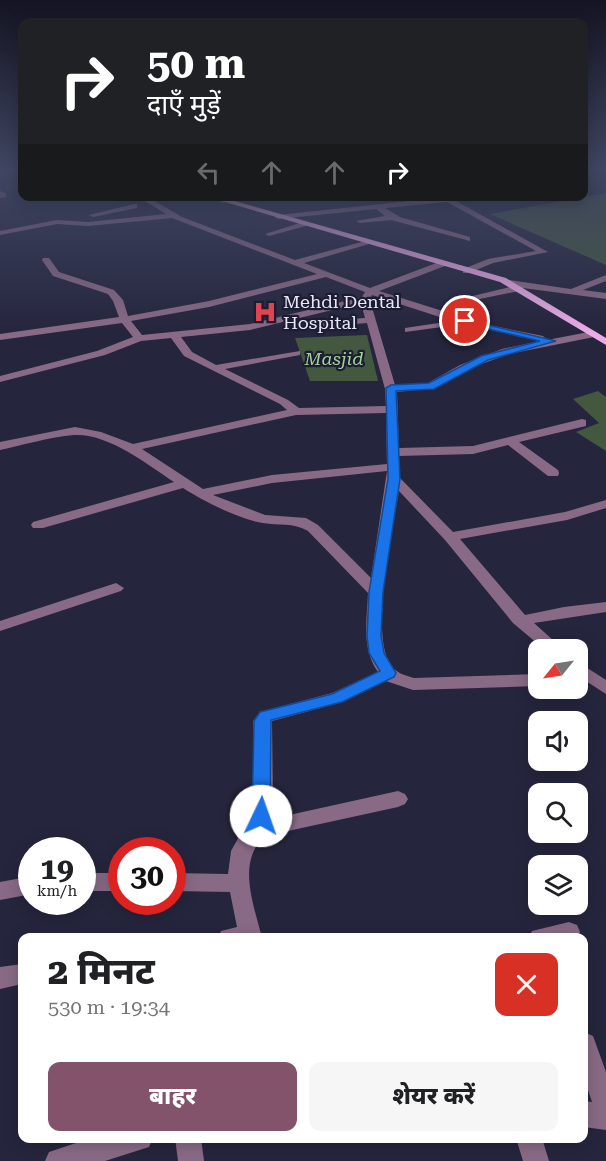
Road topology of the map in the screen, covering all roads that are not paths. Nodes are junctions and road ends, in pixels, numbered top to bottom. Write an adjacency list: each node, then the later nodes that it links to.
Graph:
1 (43, 225): 7 (street)
2 (195, 225): 12 (street)
3 (299, 225): 8 (street)
4 (307, 225): 10 (main road)
5 (418, 225): 9 (street)
6 (495, 225): 14 (street)
7 (0, 232)
8 (269, 234)
9 (467, 239)
10 (366, 242): 12 (street); 13 (main road)
11 (46, 260): 23 (street)
12 (294, 263): 15 (street)
13 (442, 264): 14 (main road); 20 (street)
14 (466, 271): 17 (main road)
15 (325, 275): 20 (street); 23 (street)
16 (606, 278): 19 (street)
17 (509, 283): 18 (main road); 19 (street)
18 (519, 288): 22 (street); 28 (main road)
19 (573, 291): 21 (street)
20 (368, 295): 24 (street); 25 (street); 29 (street)
21 (606, 296)
22 (465, 299)
23 (124, 320): 30 (street); 31 (street)
24 (371, 320): 26 (street); 37 (street)
25 (465, 321): 27 (street); 32 (street)
26 (321, 324)
27 (409, 330)
28 (594, 334): 32 (street); 33 (main road)
29 (175, 336): 31 (street); 35 (street)
30 (0, 337)
31 (139, 338): 36 (street)
32 (551, 341): 37 (street)
33 (606, 342)
34 (296, 353): 35 (street)
35 (216, 368): 39 (street)
36 (0, 379)
37 (391, 388): 38 (street)
38 (390, 409): 39 (street); 44 (street)
39 (296, 412): 43 (street)
40 (582, 423): 41 (street)
41 (510, 441): 44 (street); 46 (street)
42 (0, 446): 43 (street)
43 (132, 448): 47 (street)
44 (392, 452): 45 (street)
45 (394, 473): 48 (street); 51 (street); 53 (street)
46 (554, 473)
47 (183, 483): 48 (street); 50 (street)
48 (199, 494): 53 (street)
49 (606, 504): 51 (street)
50 (38, 525)
51 (450, 537): 55 (street)
52 (116, 588): 56 (street)
53 (376, 592): 58 (street)
54 (606, 607): 55 (street)
55 (522, 621): 57 (street)
56 (0, 626)
57 (543, 639)
58 (389, 673): 60 (street); 63 (street)
59 (588, 678): 61 (street)
60 (528, 680)
61 (606, 688)
62 (398, 799): 63 (street)
63 (259, 829): 65 (street)
64 (186, 882): 65 (street)
65 (239, 883): 69 (street)
66 (18, 888): 67 (street)
67 (0, 891)
68 (569, 932): 70 (street)
69 (243, 933)
70 (564, 933)
71 (18, 975): 72 (street)
72 (0, 978)
73 (588, 1055): 74 (street)
74 (606, 1107)
75 (588, 1115): 76 (street)
76 (606, 1117)
77 (123, 1143): 80 (street)
78 (189, 1143): 81 (street)
79 (531, 1143): 82 (street)
80 (58, 1161)
81 (191, 1161)
82 (536, 1161)

